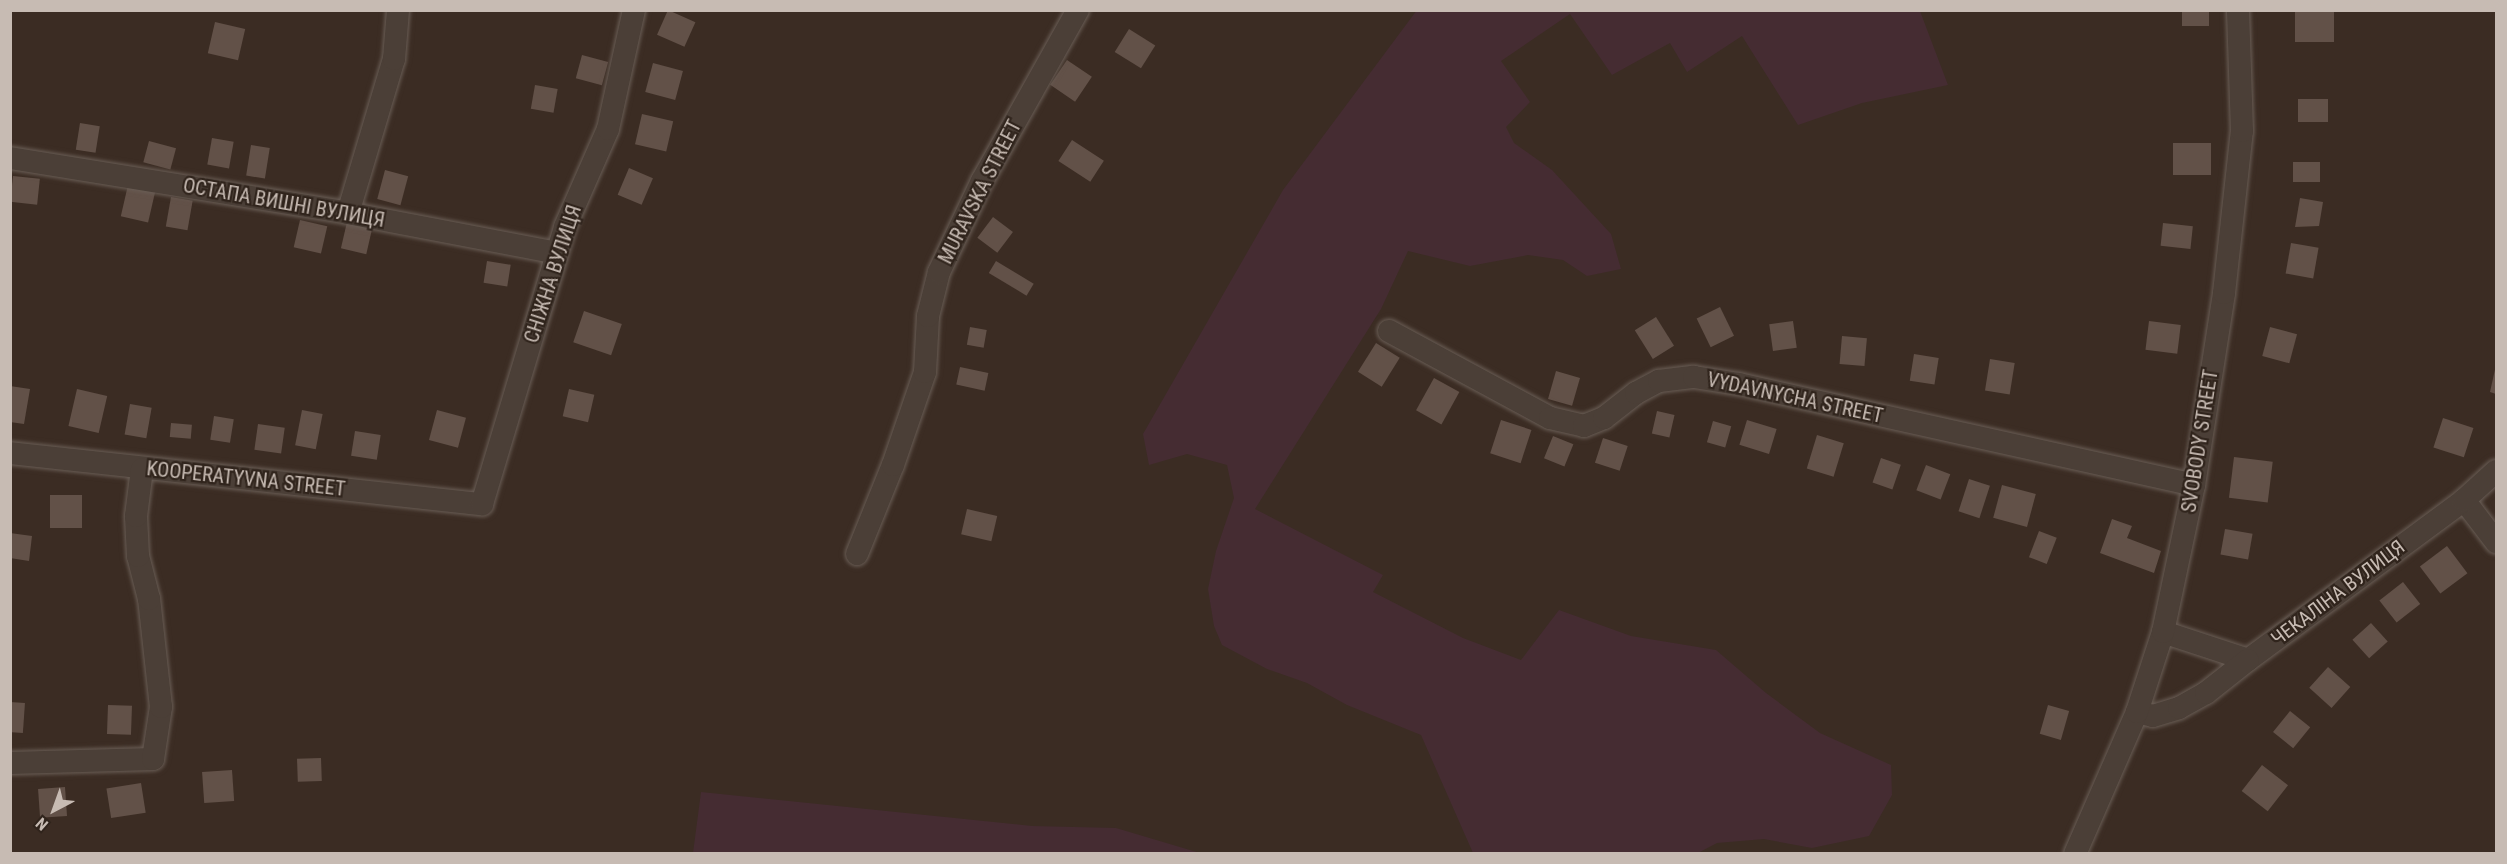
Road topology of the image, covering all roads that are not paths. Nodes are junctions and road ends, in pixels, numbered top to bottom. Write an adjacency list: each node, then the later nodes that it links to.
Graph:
1 (398, 10): 6 (street)
2 (634, 10): 7 (street, СНІЖНА ВУЛИЦЯ)
3 (1078, 10): 16 (street, MURAVSKA STREET)
4 (2238, 10): 12 (street, SVOBODY STREET)
5 (10, 158): 6 (street, ОСТАПА ВИШНІ ВУЛИЦЯ)
6 (348, 213): 7 (street, ОСТАПА ВИШНІ ВУЛИЦЯ)
7 (557, 254): 14 (street, СНІЖНА ВУЛИЦЯ)
8 (1389, 331): 12 (street, VYDAVNYCHA STREET)
9 (10, 453): 10 (street, KOOPERATYVNA STREET)
10 (142, 469): 14 (street, KOOPERATYVNA STREET); 20 (street)
11 (2496, 471): 13 (street, ЧЕКАЛІНА ВУЛИЦЯ)
12 (2194, 485): 17 (street, SVOBODY STREET)
13 (2463, 500): 15 (street); 18 (street, ЧЕКАЛІНА ВУЛИЦЯ)
14 (482, 504)
15 (2496, 542)
16 (857, 554)
17 (2163, 632): 18 (street); 19 (street, SVOBODY STREET)
18 (2248, 660): 19 (street, ЧЕКАЛІНА ВУЛИЦЯ)
19 (2137, 712): 21 (street, SVOBODY STREET)
20 (10, 763)
21 (2075, 854)

